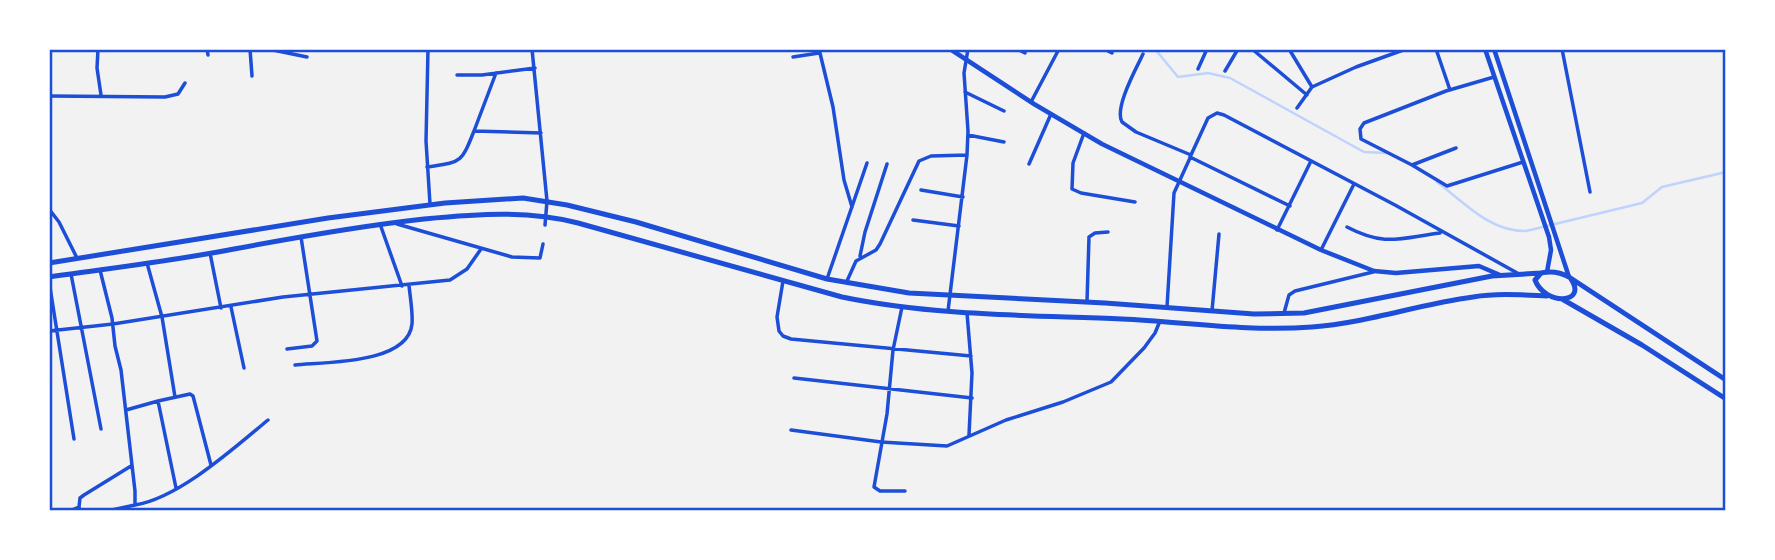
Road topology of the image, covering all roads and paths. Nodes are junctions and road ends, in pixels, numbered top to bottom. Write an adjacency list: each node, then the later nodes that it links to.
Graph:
1 (98, 49): 40 (street)
2 (207, 49): 25 (street)
3 (250, 49): 34 (street)
4 (428, 49): 61 (street)
5 (532, 49): 29 (street)
6 (950, 49): 28 (street)
7 (968, 49): 28 (street)
8 (1017, 49): 23 (street)
9 (1059, 49): 43 (street)
10 (1104, 49): 22 (street)
11 (1207, 49): 30 (street)
12 (1238, 49): 31 (street)
13 (1252, 49): 41 (street)
14 (1289, 49): 37 (street)
15 (1406, 49): 37 (street)
16 (1436, 49): 38 (street)
17 (1485, 49): 35 (street)
18 (1494, 49): 99 (street)
19 (1562, 49): 65 (street)
20 (272, 50): 26 (street)
21 (819, 51): 27 (street); 70 (street)
22 (1112, 52)
23 (1025, 53)
24 (1143, 54): 54 (street)
25 (208, 55)
26 (307, 57)
27 (793, 57)
28 (967, 61): 39 (street); 43 (street)
29 (535, 68): 32 (street); 48 (street)
30 (1198, 69)
31 (1225, 71)
32 (496, 73): 33 (street); 47 (street)
33 (457, 75)
34 (252, 76)
35 (1495, 77): 38 (street); 56 (street)
36 (185, 83): 40 (street)
37 (1312, 87): 41 (street)
38 (1450, 90): 60 (street)
39 (965, 92): 45 (street); 50 (street)
40 (101, 95): 42 (street)
41 (1307, 95): 44 (street)
42 (49, 96)
43 (1031, 102): 46 (street)
44 (1297, 108)
45 (1004, 111)
46 (1051, 114): 49 (street); 59 (street)
47 (474, 131): 48 (street); 61 (street)
48 (541, 134): 67 (street)
49 (1084, 134): 62 (street); 68 (street)
50 (968, 135): 51 (street); 53 (street)
51 (1004, 142)
52 (1456, 148): 60 (street)
53 (967, 155): 66 (street); 89 (street)
54 (1191, 156): 55 (street); 62 (street); 71 (street)
55 (1311, 161): 63 (street); 71 (street)
56 (1524, 162): 60 (street); 95 (street)
57 (867, 163): 70 (street)
58 (887, 164): 89 (street)
59 (1029, 164)
60 (1412, 165)
61 (427, 167): 69 (street)
62 (1179, 181): 80 (street); 113 (street)
63 (1354, 184): 82 (street); 87 (street)
64 (921, 190): 66 (street)
65 (1590, 192)
66 (963, 197): 78 (street)
67 (547, 201): 69 (highway); 73 (street); 101 (highway)
68 (1135, 202)
69 (430, 205): 90 (highway)
70 (852, 206): 101 (street)
71 (1290, 206): 80 (street)
72 (49, 209): 90 (street)
73 (546, 216): 75 (highway); 77 (street); 102 (highway)
74 (913, 219): 78 (street)
75 (392, 222): 76 (highway); 86 (street)
76 (380, 224): 84 (highway); 105 (street)
77 (545, 225)
78 (959, 226): 107 (street)
79 (1347, 227): 82 (street)
80 (1277, 230): 87 (street)
81 (1108, 232): 110 (street)
82 (1442, 232): 97 (street)
83 (1219, 234): 116 (street)
84 (301, 235): 88 (highway); 106 (street)
85 (543, 244): 86 (street)
86 (481, 249): 104 (street)
87 (1321, 250): 94 (street)
88 (210, 253): 92 (highway); 114 (street)
89 (860, 257): 103 (street)
90 (77, 258): 91 (highway)
91 (49, 263)
92 (147, 263): 93 (highway); 119 (street)
93 (100, 270): 96 (highway); 121 (street)
94 (1374, 271): 98 (street); 118 (street)
95 (1544, 272): 97 (highway); 99 (highway); 108 (highway)
96 (71, 274): 100 (highway); 122 (street)
97 (1519, 274): 98 (highway)
98 (1501, 275): 118 (highway)
99 (1570, 278): 109 (highway); 131 (highway)
100 (49, 279): 123 (street)
101 (827, 279): 103 (highway)
102 (783, 281): 112 (highway); 126 (street)
103 (846, 284): 107 (highway)
104 (409, 285): 105 (street); 128 (street)
105 (402, 286): 106 (street)
106 (310, 294): 111 (street); 125 (street)
107 (950, 296): 110 (highway); 115 (street)
108 (1547, 296): 109 (highway); 120 (highway)
109 (1562, 299): 135 (highway)
110 (1087, 302): 113 (highway)
111 (231, 307): 114 (street); 129 (street)
112 (902, 307): 115 (highway); 126 (street)
113 (1167, 307): 116 (highway)
114 (221, 308): 119 (street)
115 (948, 311): 117 (highway)
116 (1212, 311): 118 (highway)
117 (967, 313): 120 (highway); 127 (street)
118 (1284, 313)
119 (162, 317): 121 (street); 133 (street)
120 (1160, 321): 141 (street)
121 (113, 324): 122 (street); 137 (street)
122 (82, 328): 123 (street); 139 (street)
123 (58, 330): 124 (street); 142 (street)
124 (49, 331)
125 (287, 349)
126 (893, 350): 127 (street); 132 (street)
127 (971, 356): 134 (street)
128 (295, 365)
129 (244, 368)
130 (794, 378): 132 (street)
131 (1726, 380)
132 (890, 389): 134 (street); 143 (street)
133 (175, 397): 136 (street); 145 (street)
134 (972, 398): 141 (street)
135 (1726, 399)
136 (158, 401): 137 (street); 146 (street)
137 (127, 410): 144 (street)
138 (268, 420): 145 (street)
139 (101, 429)
140 (792, 430): 143 (street)
141 (969, 435): 143 (street)
142 (74, 439)
143 (881, 442): 147 (street)
144 (131, 466): 148 (street); 149 (street)
145 (211, 466): 146 (street)
146 (176, 488): 148 (street)
147 (905, 491)
148 (135, 505): 151 (street)
149 (80, 509): 150 (street)
150 (69, 511)
151 (107, 511)

